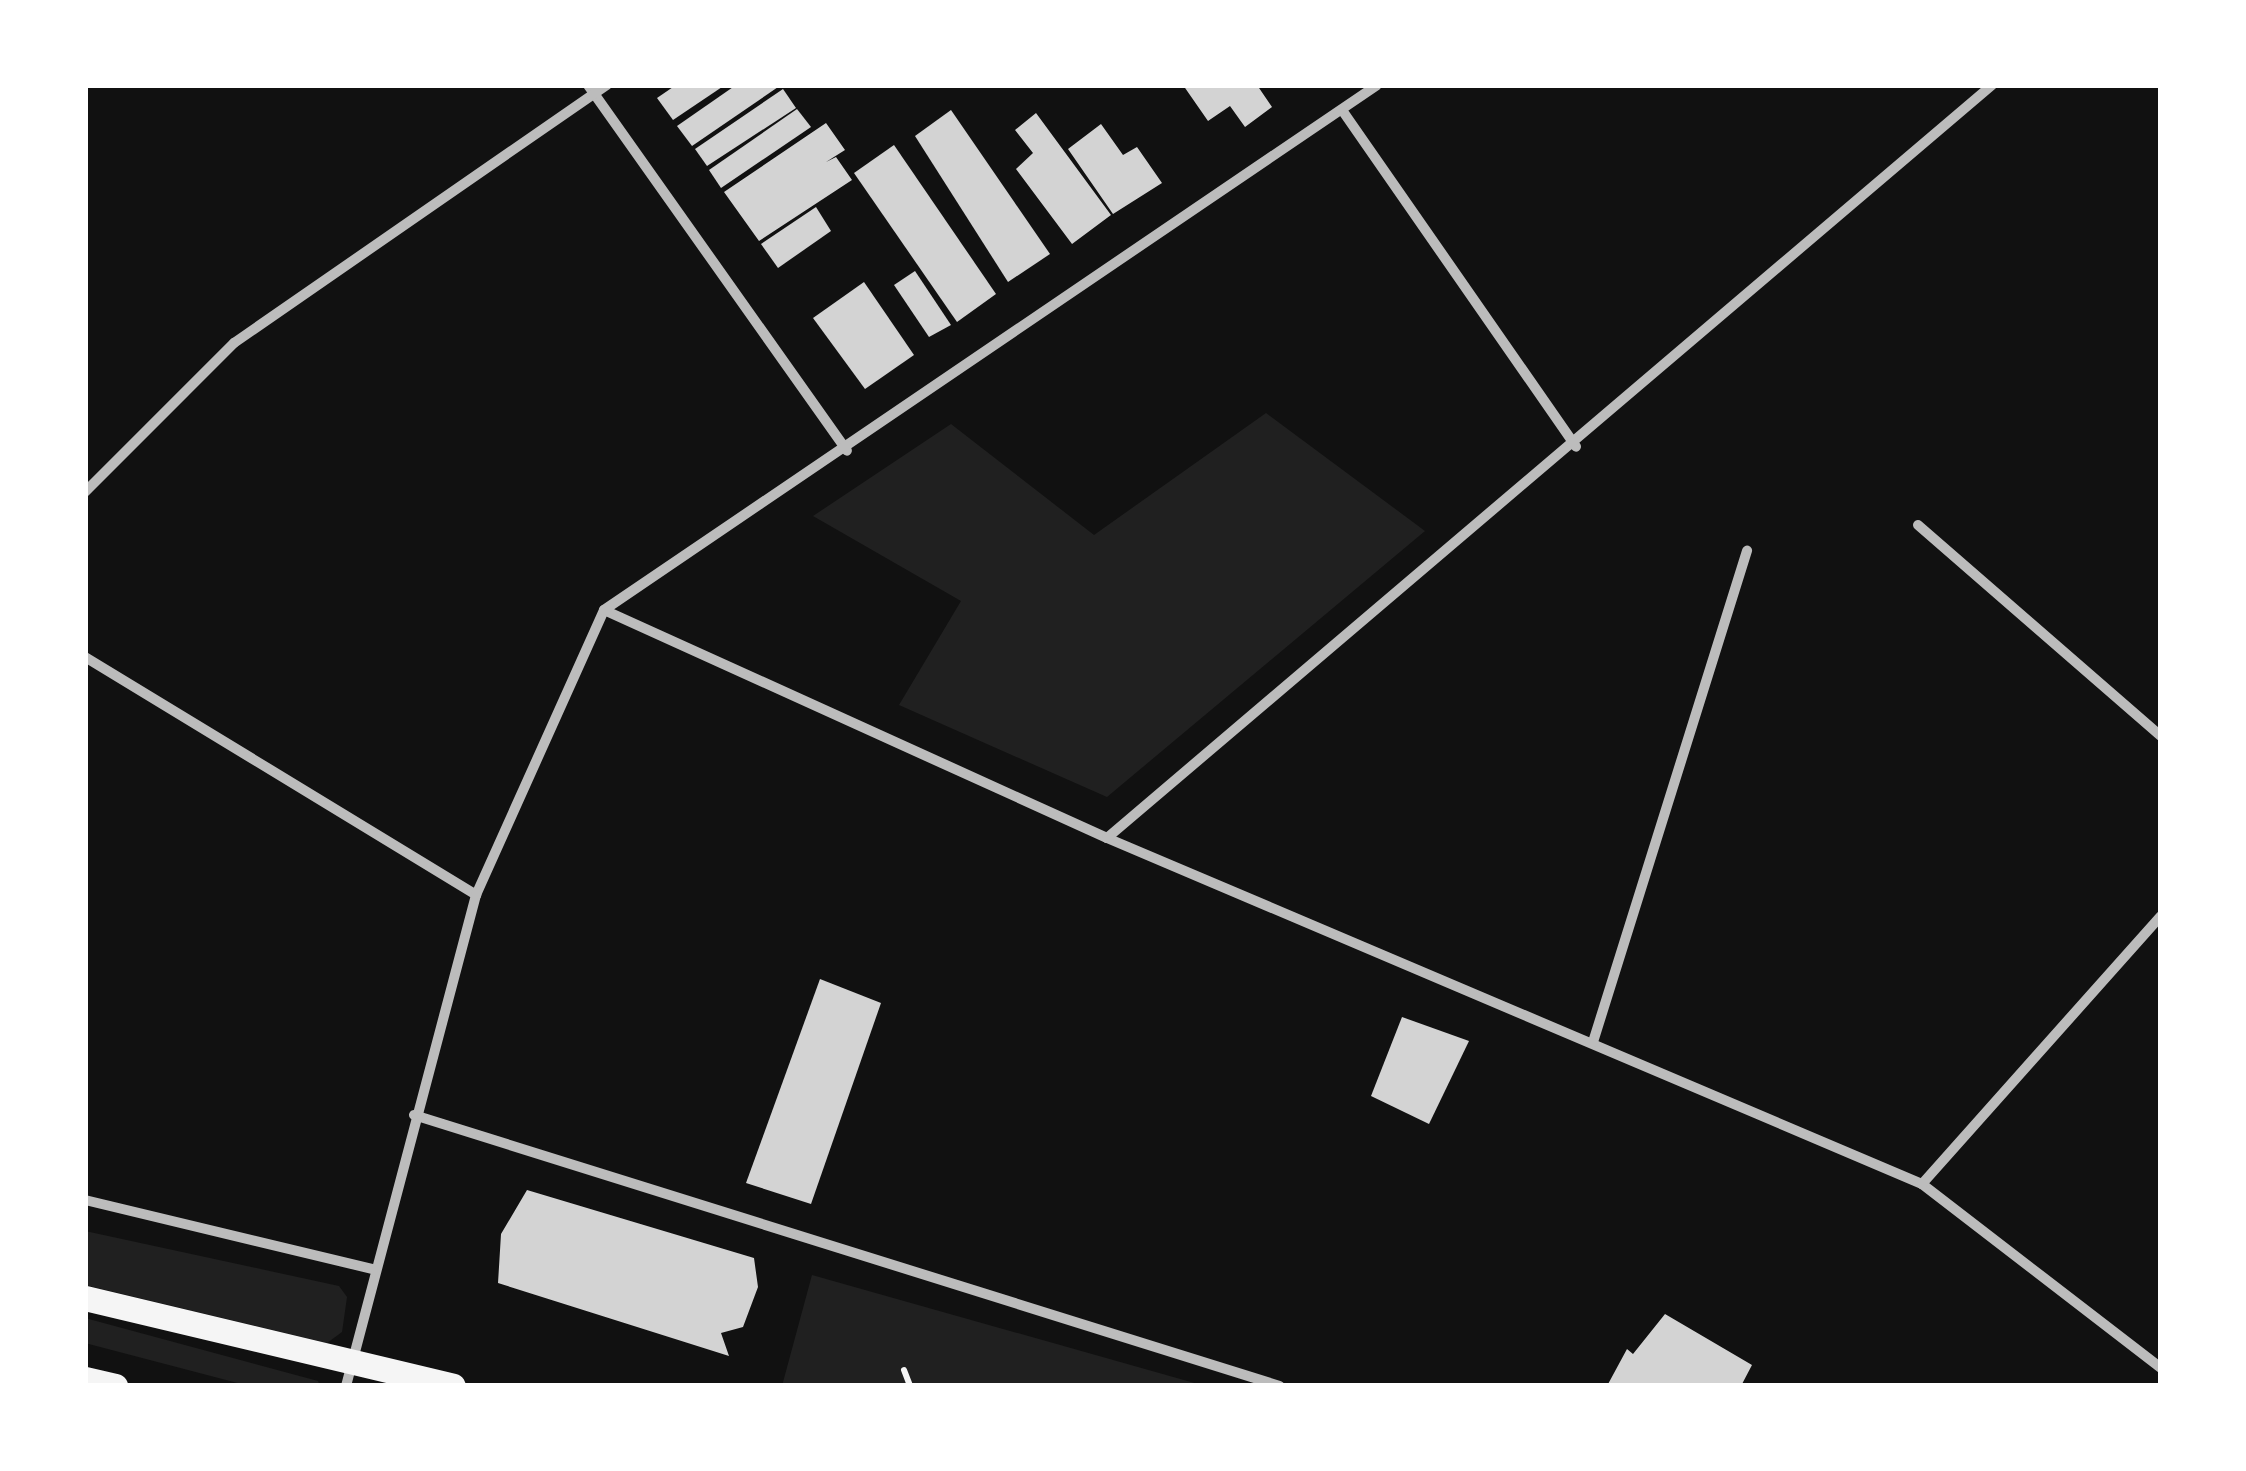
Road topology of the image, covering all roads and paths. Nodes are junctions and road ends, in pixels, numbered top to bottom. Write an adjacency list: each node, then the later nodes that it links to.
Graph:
1 (607, 85): 4 (street)
2 (1377, 85): 5 (street)
3 (1992, 85): 6 (street)
4 (591, 89): 7 (street); 8 (street)
5 (1342, 110): 6 (street); 7 (street)
6 (1576, 447): 14 (street)
7 (847, 451): 11 (street)
8 (85, 492)
9 (1918, 525): 13 (street)
10 (1747, 551): 17 (street)
11 (604, 610): 14 (street); 15 (street)
12 (85, 657): 15 (street)
13 (2161, 736)
14 (1107, 838): 17 (street)
15 (476, 895): 18 (street)
16 (2161, 916): 19 (street)
17 (1594, 1042): 19 (street)
18 (414, 1114): 21 (street); 30 (street)
19 (1922, 1184): 23 (street)
20 (85, 1200): 21 (street)
21 (372, 1269): 25 (street)
22 (85, 1298): 25 (main road)
23 (2161, 1368)
24 (904, 1370): 29 (path)
25 (348, 1375): 28 (main road)
26 (85, 1379): 27 (main road)
27 (114, 1386)
28 (453, 1386)
29 (910, 1386)
30 (1280, 1386)

